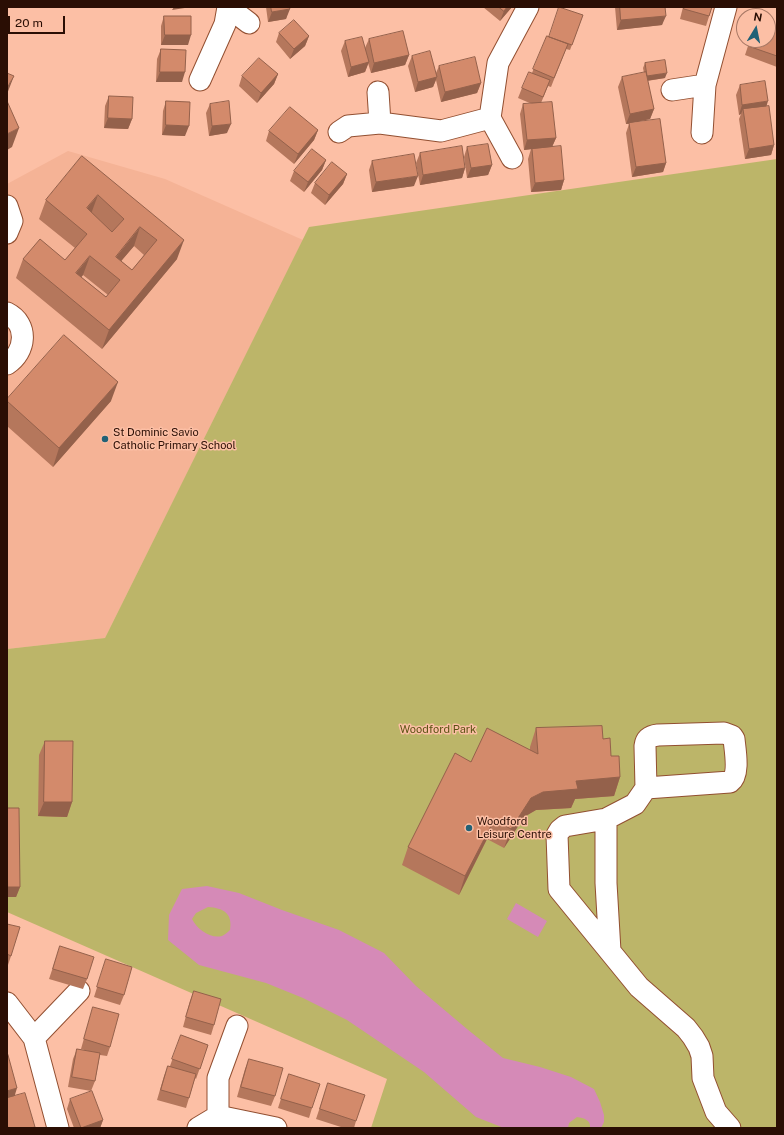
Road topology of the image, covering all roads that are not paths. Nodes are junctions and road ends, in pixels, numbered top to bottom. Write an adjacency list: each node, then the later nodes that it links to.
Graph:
1 (228, 7): 4 (street); 5 (street)
2 (528, 7): 9 (street)
3 (726, 7): 6 (street)
4 (249, 23)
5 (200, 80)
6 (705, 85): 7 (street); 12 (street)
7 (672, 90)
8 (378, 92): 10 (street)
9 (490, 118): 10 (street); 13 (street)
10 (380, 123): 11 (street)
11 (339, 132)
12 (702, 133)
13 (512, 158)
14 (7, 206): 15 (street)
15 (7, 234)
16 (7, 313): 17 (street)
17 (7, 364)
18 (646, 788): 18 (street); 19 (street)
19 (606, 820): 20 (street); 20 (street)
20 (610, 951): 29 (street)
21 (80, 991): 24 (street)
22 (7, 1003): 24 (street)
23 (237, 1026): 25 (street)
24 (34, 1038): 26 (street)
25 (218, 1116): 27 (street); 28 (street)
26 (58, 1128)
27 (198, 1128)
28 (276, 1128)
29 (730, 1128)

